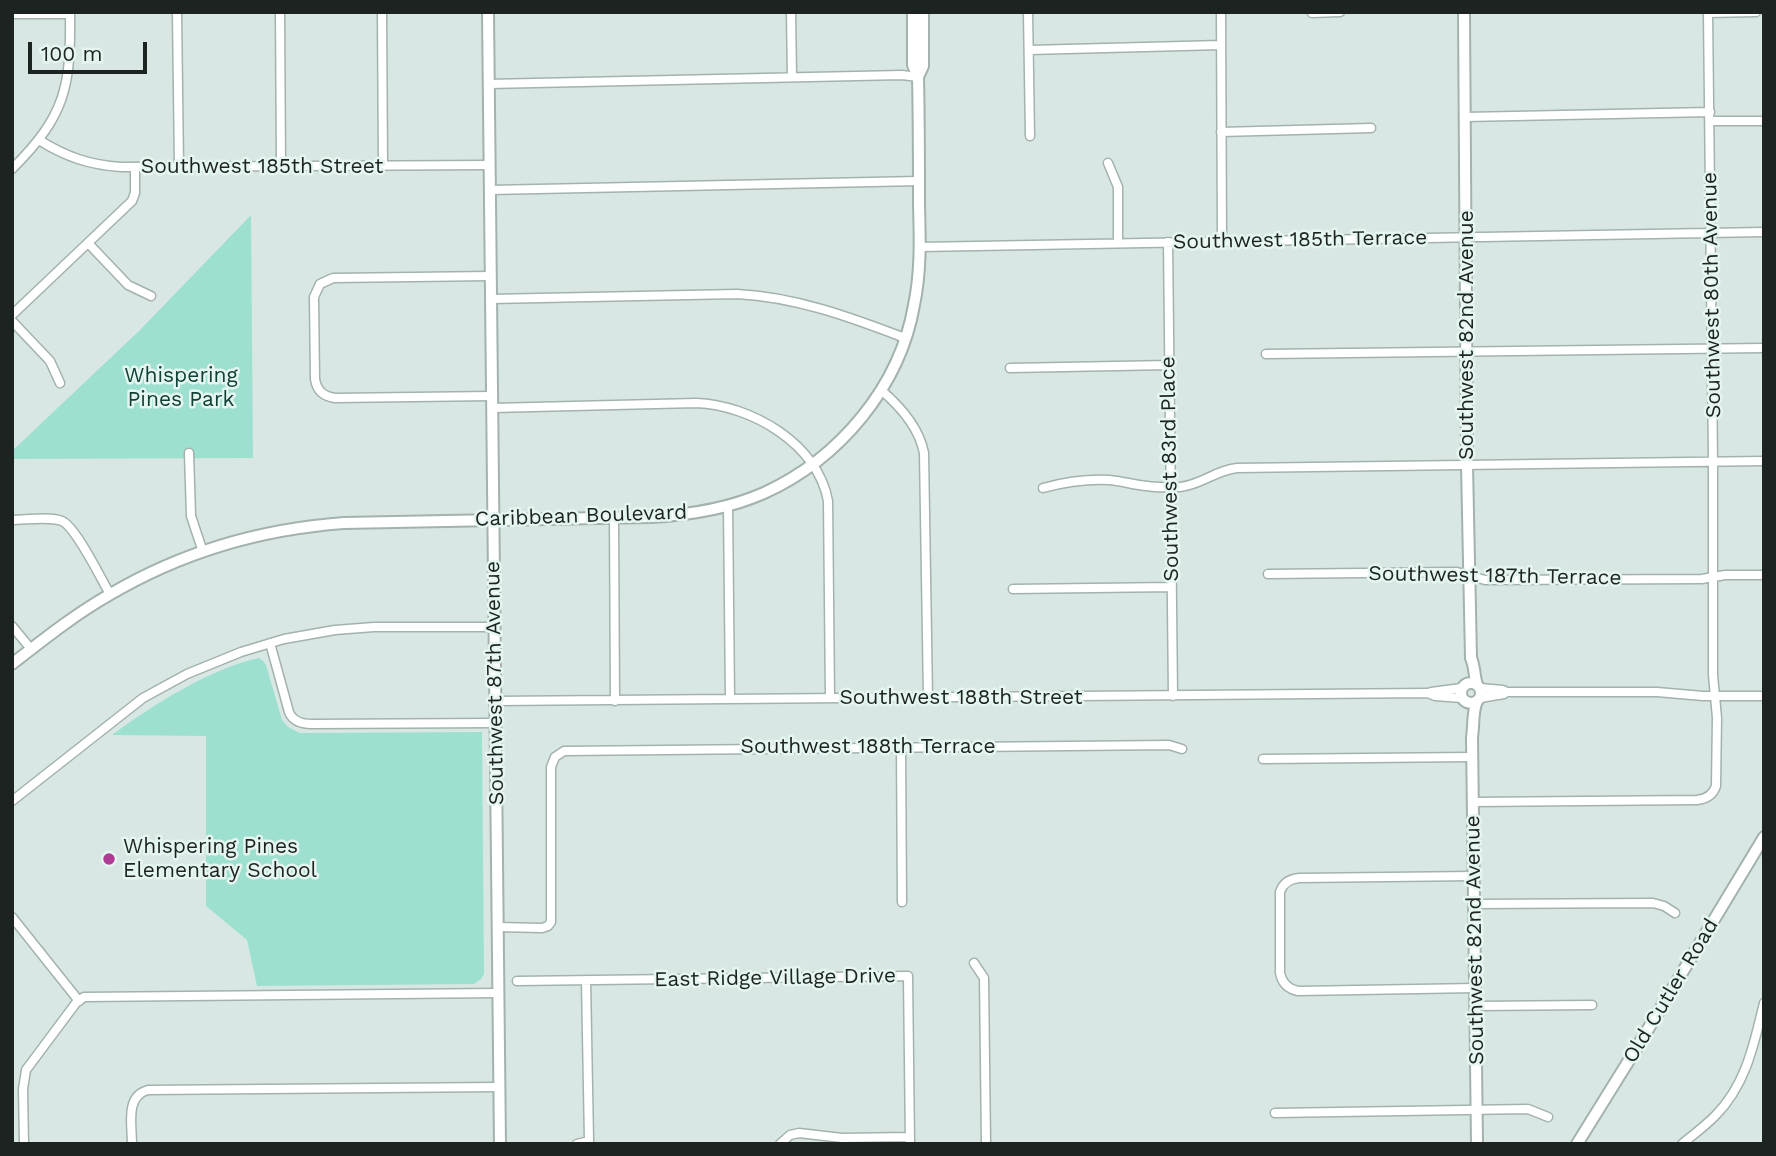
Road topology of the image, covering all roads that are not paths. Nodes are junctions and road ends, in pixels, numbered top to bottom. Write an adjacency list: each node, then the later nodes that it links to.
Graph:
1 (177, 12): 35 (street)
2 (280, 12): 32 (street)
3 (382, 12): 33 (street)
4 (488, 12): 21 (street, Southwest 87th Avenue)
5 (791, 12): 19 (street)
6 (913, 12): 20 (street, Caribbean Boulevard)
7 (923, 12): 20 (street)
8 (1028, 12): 18 (street)
9 (1220, 12): 17 (street)
10 (1340, 12): 14 (street)
11 (1464, 12): 23 (street, Southwest 82nd Avenue)
12 (1756, 12): 15 (street)
13 (70, 13): 16 (street); 29 (street)
14 (1312, 13)
15 (1708, 13): 22 (street, Southwest 80th Avenue)
16 (12, 14)
17 (1221, 45): 18 (street); 27 (street)
18 (1029, 50): 28 (street)
19 (792, 77): 20 (street); 21 (street)
20 (918, 77): 37 (street, Caribbean Boulevard)
21 (489, 84): 31 (street, Southwest 87th Avenue)
22 (1710, 112): 23 (street); 24 (street, Southwest 80th Avenue)
23 (1465, 117): 41 (street, Southwest 82nd Avenue)
24 (1710, 121): 25 (street); 40 (street, Southwest 80th Avenue)
25 (1764, 121)
26 (1371, 128): 27 (street)
27 (1221, 132): 43 (street)
28 (1030, 136)
29 (39, 140): 34 (street, Southwest 185th Street); 36 (street)
30 (1108, 163): 45 (street)
31 (490, 165): 33 (street, Southwest 185th Street); 38 (street, Southwest 87th Avenue)
32 (281, 166): 33 (street, Southwest 185th Street); 35 (street, Southwest 185th Street)
33 (383, 166)
34 (135, 167): 35 (street, Southwest 185th Street); 44 (street)
35 (178, 167)
36 (12, 169)
37 (919, 181): 38 (street); 46 (street, Caribbean Boulevard)
38 (490, 190): 47 (street, Southwest 87th Avenue)
39 (1764, 232): 40 (street, Southwest 185th Terrace)
40 (1711, 233): 41 (street, Southwest 185th Terrace); 52 (street, Southwest 80th Avenue)
41 (1466, 237): 43 (street, Southwest 185th Terrace); 54 (street, Southwest 82nd Avenue)
42 (1168, 242): 43 (street, Southwest 185th Terrace); 45 (street, Southwest 185th Terrace); 56 (street, Southwest 83rd Place)
43 (1222, 242)
44 (88, 243): 48 (street); 50 (street)
45 (1118, 243): 46 (street, Southwest 185th Terrace)
46 (920, 247): 51 (street, Caribbean Boulevard)
47 (491, 276): 49 (street, Southwest 87th Avenue); 60 (street)
48 (151, 296)
49 (491, 299): 51 (street); 60 (street, Southwest 87th Avenue)
50 (12, 318): 58 (street)
51 (905, 338): 59 (street, Caribbean Boulevard)
52 (1712, 348): 53 (street); 54 (street); 64 (street, Southwest 80th Avenue)
53 (1764, 348)
54 (1467, 351): 55 (street); 66 (street, Southwest 82nd Avenue)
55 (1266, 354)
56 (1169, 365): 57 (street); 67 (street, Southwest 83rd Place)
57 (1010, 368)
58 (60, 383)
59 (881, 390): 65 (street, Caribbean Boulevard); 91 (street)
60 (492, 396): 61 (street, Southwest 87th Avenue)
61 (492, 408): 65 (street); 71 (street, Southwest 87th Avenue)
62 (189, 453): 73 (street)
63 (1764, 461): 64 (street)
64 (1713, 462): 66 (street); 77 (street, Southwest 80th Avenue)
65 (811, 465): 69 (street, Caribbean Boulevard); 90 (street)
66 (1468, 465): 67 (street); 76 (street, Southwest 82nd Avenue)
67 (1170, 487): 68 (street); 78 (street, Southwest 83rd Place)
68 (1043, 488)
69 (728, 506): 70 (street, Caribbean Boulevard); 92 (street)
70 (614, 517): 71 (street, Caribbean Boulevard); 94 (street)
71 (493, 519): 73 (street, Caribbean Boulevard); 82 (street, Southwest 87th Avenue)
72 (12, 520): 80 (street)
73 (203, 552): 80 (street, Caribbean Boulevard)
74 (1268, 574): 76 (street, Southwest 187th Terrace)
75 (1764, 575): 77 (street, Southwest 187th Terrace)
76 (1469, 576): 77 (street, Southwest 187th Terrace); 86 (street, Southwest 82nd Avenue)
77 (1713, 577): 88 (street, Southwest 80th Avenue)
78 (1172, 587): 79 (street); 87 (street, Southwest 83rd Place)
79 (1013, 589)
80 (110, 594): 84 (street, Caribbean Boulevard)
81 (12, 626): 84 (street)
82 (494, 626): 83 (street); 93 (street, Southwest 87th Avenue)
83 (271, 643): 95 (street); 100 (street)
84 (32, 649): 85 (street, Caribbean Boulevard)
85 (12, 664)
86 (1471, 693): 87 (street, Southwest 188th Street); 88 (street, Southwest 188th Street); 98 (street, Southwest 82nd Avenue)
87 (1173, 696): 91 (street, Southwest 188th Street)
88 (1714, 696): 89 (street, Southwest 188th Street); 101 (street)
89 (1764, 696)
90 (831, 698): 91 (street, Southwest 188th Street); 92 (street, Southwest 188th Street)
91 (928, 698)
92 (730, 699): 94 (street, Southwest 188th Street)
93 (495, 701): 94 (street, Southwest 188th Street); 95 (street, Southwest 87th Avenue)
94 (615, 701)
95 (495, 723): 108 (street, Southwest 87th Avenue)
96 (901, 747): 97 (street, Southwest 188th Terrace); 104 (street); 108 (street, Southwest 188th Terrace)
97 (1182, 749)
98 (1472, 757): 99 (street); 101 (street, Southwest 82nd Avenue)
99 (1263, 759)
100 (12, 801)
101 (1473, 802): 103 (street, Southwest 82nd Avenue)
102 (1764, 837): 130 (street, Old Cutler Road)
103 (1474, 876): 105 (street, Southwest 82nd Avenue); 112 (street)
104 (902, 902)
105 (1474, 904): 106 (street); 112 (street, Southwest 82nd Avenue)
106 (1675, 912)
107 (14, 922): 114 (street)
108 (497, 927): 113 (street, Southwest 87th Avenue)
109 (974, 963): 128 (street)
110 (586, 980): 111 (street, East Ridge Village Drive); 122 (street, East Ridge Village Drive); 126 (street)
111 (517, 981)
112 (1476, 988): 116 (street, Southwest 82nd Avenue)
113 (498, 993): 114 (street); 118 (street, Southwest 87th Avenue)
114 (79, 1001): 123 (street)
115 (1764, 1003): 131 (street)
116 (1476, 1006): 117 (street); 119 (street, Southwest 82nd Avenue)
117 (1592, 1006)
118 (499, 1087): 124 (street); 125 (street, Southwest 87th Avenue)
119 (1476, 1109): 120 (street); 121 (street); 129 (street, Southwest 82nd Avenue)
120 (1275, 1113)
121 (1548, 1117)
122 (910, 1141): 127 (street)
123 (23, 1144)
124 (132, 1144)
125 (500, 1144)
126 (577, 1144)
127 (780, 1144)
128 (986, 1144)
129 (1477, 1144)
130 (1577, 1144)
131 (1682, 1144)

